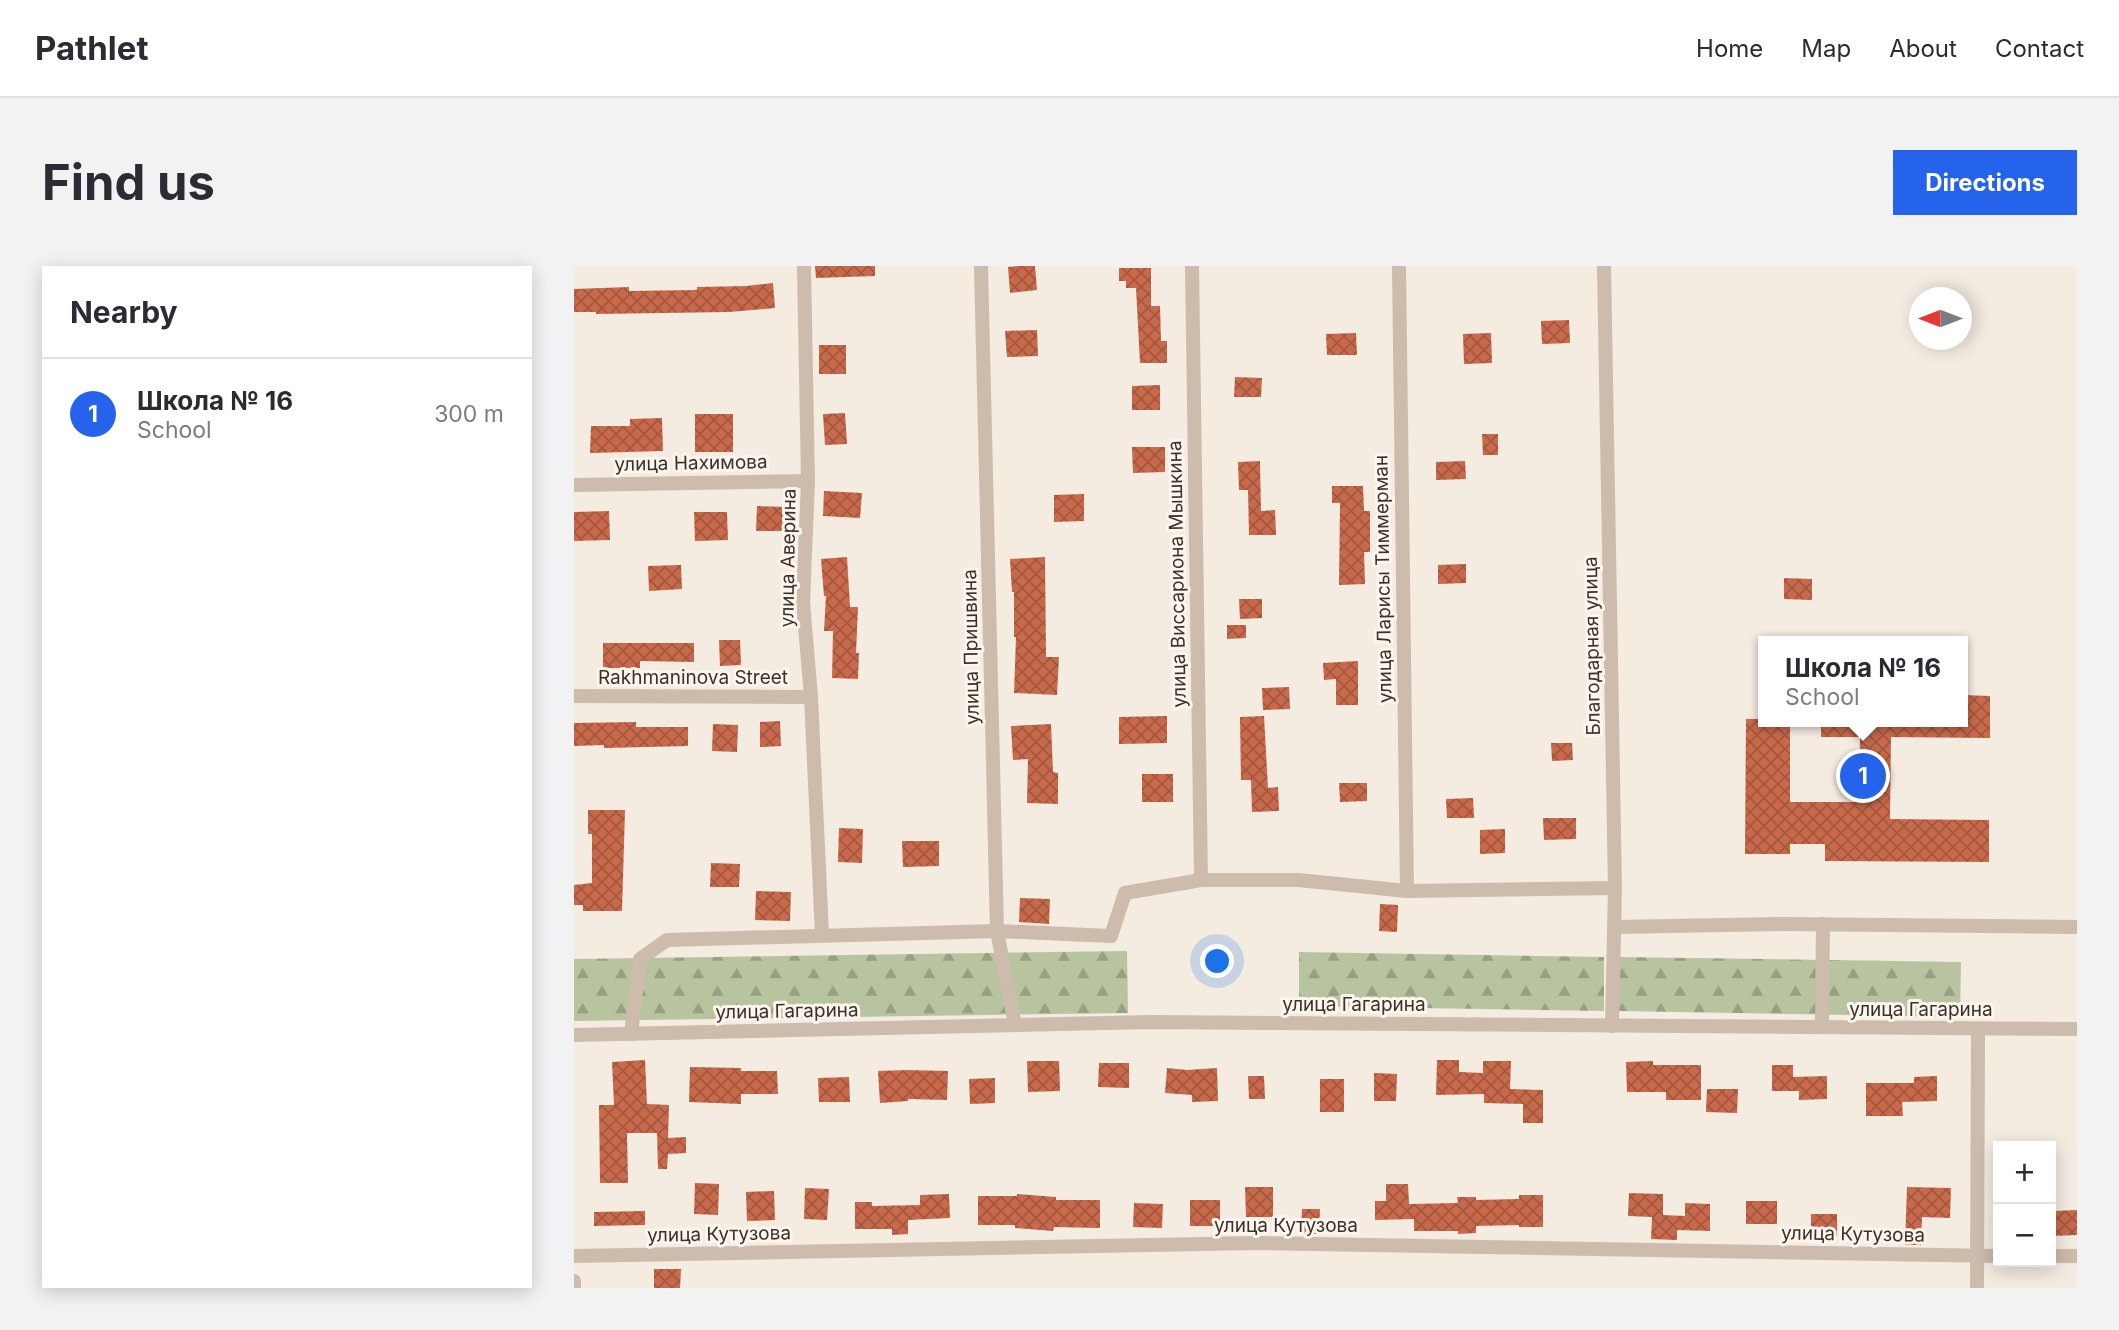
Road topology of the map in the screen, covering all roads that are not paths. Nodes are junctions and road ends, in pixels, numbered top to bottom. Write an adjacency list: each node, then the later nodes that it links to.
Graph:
1 (804, 266): 6 (street, улица Аверина)
2 (981, 266): 16 (street, улица Пришвина)
3 (1192, 266): 10 (street, улица Виссариона Мышкина)
4 (1399, 266): 12 (street, улица Ларисы Тиммерман)
5 (1604, 266): 11 (street, Благодарная улица)
6 (808, 481): 7 (street, улица Нахимова); 9 (street, улица Аверина)
7 (574, 485)
8 (574, 696): 9 (street, Rakhmaninova Street)
9 (811, 696): 17 (street, улица Аверина)
10 (1201, 880): 12 (street); 16 (street)
11 (1615, 888): 12 (street); 14 (street, Благодарная улица)
12 (1407, 891)
13 (1823, 924): 14 (street); 15 (street); 20 (street)
14 (1615, 927): 19 (street, Благодарная улица)
15 (2077, 927)
16 (997, 931): 17 (street); 18 (street, улица Пришвина)
17 (822, 934): 23 (street)
18 (1015, 1025): 19 (street, улица Гагарина); 23 (street, улица Гагарина)
19 (1612, 1026): 20 (street, улица Гагарина)
20 (1822, 1027): 21 (street, улица Гагарина)
21 (1978, 1029): 22 (street, улица Гагарина); 26 (street)
22 (2077, 1029)
23 (631, 1034): 24 (street, улица Гагарина)
24 (574, 1035)
25 (574, 1256): 26 (street, улица Кутузова)
26 (1978, 1256): 27 (street, улица Кутузова); 32 (street)
27 (1993, 1256)
28 (2056, 1256): 29 (street)
29 (2077, 1256)
30 (574, 1281): 31 (street)
31 (574, 1288)
32 (1977, 1288)

